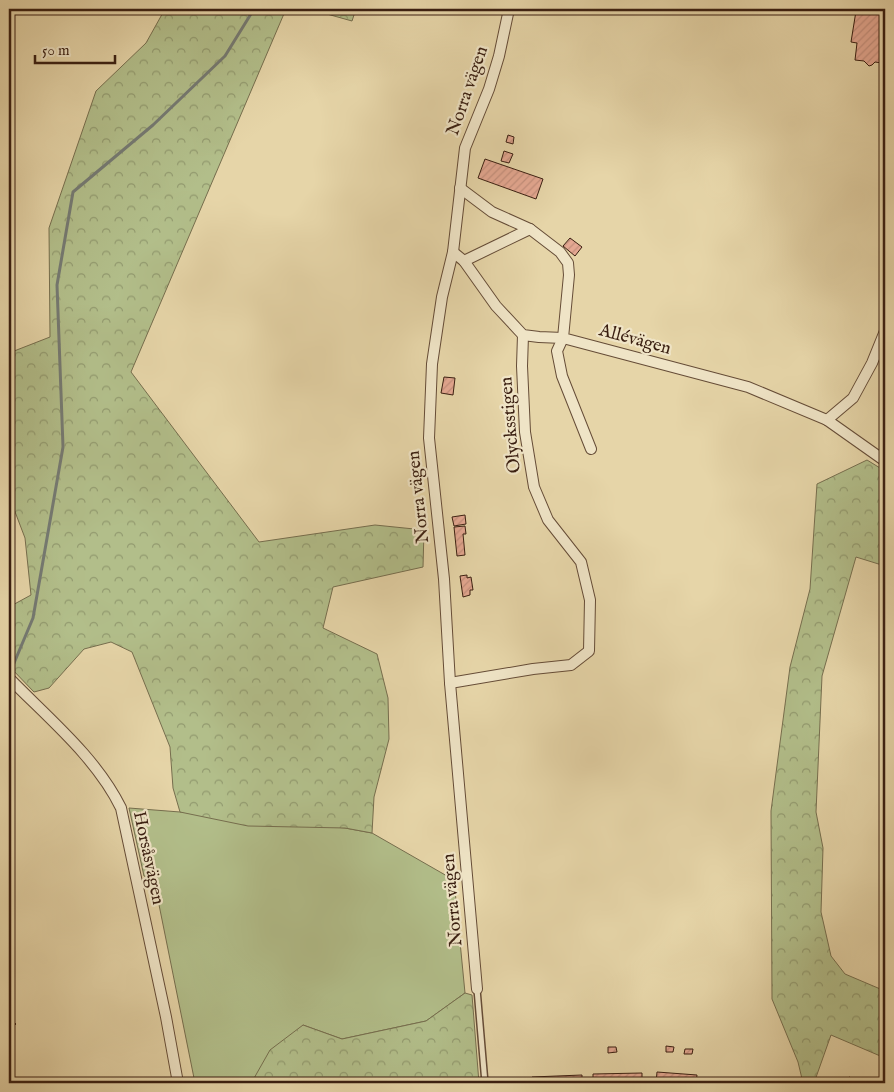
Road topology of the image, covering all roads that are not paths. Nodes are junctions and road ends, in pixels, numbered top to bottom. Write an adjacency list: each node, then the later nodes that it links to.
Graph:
1 (505, 12): 2 (street, Norra vägen)
2 (460, 188): 3 (street); 4 (street, Norra vägen)
3 (530, 229): 5 (street); 8 (street)
4 (453, 252): 5 (street); 13 (street, Norra vägen)
5 (464, 261): 7 (street)
6 (885, 331): 9 (street)
7 (524, 335): 8 (street, Allévägen); 13 (street, Olycksstigen)
8 (563, 338): 9 (street, Allévägen); 10 (street)
9 (827, 420): 11 (street, Allévägen)
10 (591, 449)
11 (885, 462)
12 (9, 678): 15 (street, Horsåsvägen)
13 (450, 683): 14 (street, Norra vägen)
14 (477, 989): 16 (lane)
15 (178, 1083)
16 (486, 1083)

